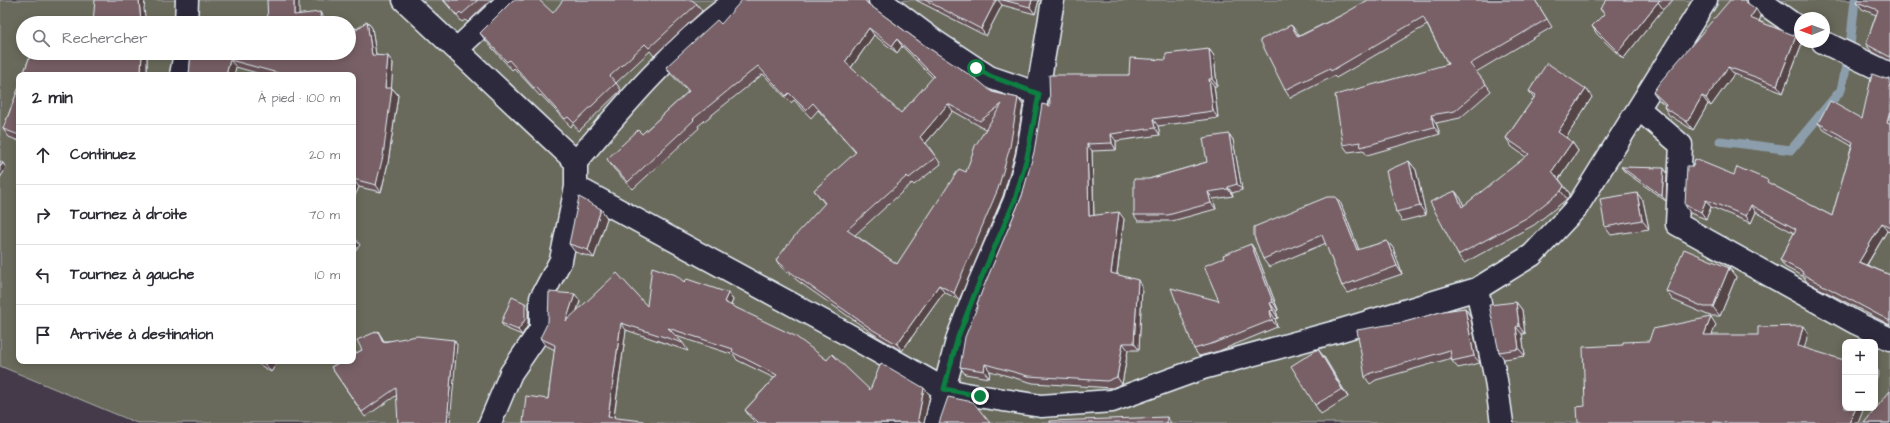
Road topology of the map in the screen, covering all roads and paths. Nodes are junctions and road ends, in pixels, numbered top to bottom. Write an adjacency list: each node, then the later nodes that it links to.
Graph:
1 (187, 0): 9 (street)
2 (404, 0): 12 (street)
3 (510, 0): 12 (street)
4 (736, 0): 18 (street)
5 (880, 0): 16 (street)
6 (1053, 0): 16 (street)
7 (1706, 0): 17 (street)
8 (1759, 0): 10 (street)
9 (186, 16)
10 (1794, 25)
11 (1830, 46): 15 (street)
12 (457, 49): 18 (street)
13 (184, 60): 14 (street)
14 (182, 72)
15 (1890, 74)
16 (1039, 94): 22 (street)
17 (1639, 109): 20 (street); 21 (street)
18 (576, 162): 19 (street)
19 (576, 187): 22 (street); 23 (street)
20 (1477, 289): 22 (street); 25 (street)
21 (1890, 339)
22 (944, 389): 24 (street)
23 (490, 423)
24 (935, 423)
25 (1502, 423)

